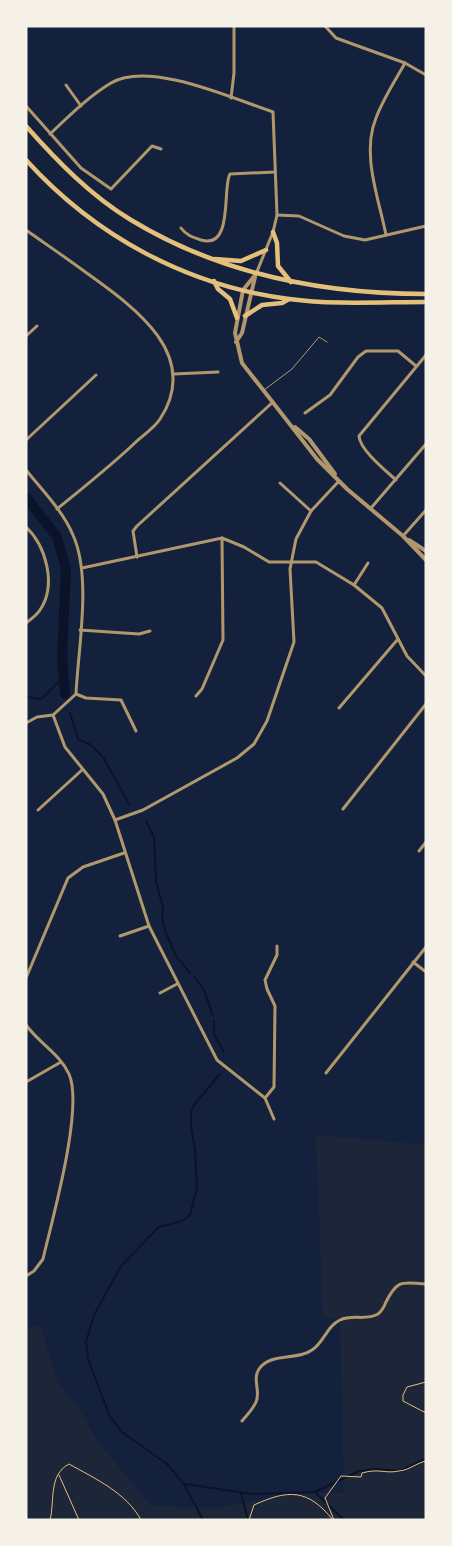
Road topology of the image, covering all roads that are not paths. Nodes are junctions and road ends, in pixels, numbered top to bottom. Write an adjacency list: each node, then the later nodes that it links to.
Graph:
1 (234, 26): 6 (street)
2 (324, 26): 3 (street)
3 (405, 63): 4 (street); 19 (street)
4 (426, 75)
5 (66, 86): 8 (street)
6 (231, 98): 8 (street); 13 (street)
7 (26, 106): 10 (street)
8 (81, 106): 10 (street)
9 (26, 126): 21 (main road)
10 (50, 134): 11 (street)
11 (161, 149)
12 (26, 160): 23 (main road)
13 (275, 172): 14 (street); 16 (street)
14 (277, 215): 18 (street); 19 (street)
15 (426, 226): 19 (street)
16 (181, 228)
17 (26, 230): 39 (street)
18 (273, 232): 20 (street); 24 (main road)
19 (386, 235)
20 (266, 250): 21 (main road); 22 (street)
21 (211, 260): 22 (main road)
22 (256, 274): 24 (main road); 25 (street); 26 (street)
23 (214, 281): 25 (main road); 31 (main road)
24 (291, 282): 27 (main road)
25 (243, 290): 26 (main road); 31 (street)
26 (251, 292): 28 (main road); 30 (street)
27 (426, 294)
28 (289, 299): 29 (main road); 30 (main road)
29 (426, 302)
30 (246, 316): 34 (street)
31 (237, 318): 34 (street)
32 (37, 326): 33 (street)
33 (26, 336)
34 (236, 342): 41 (street)
35 (327, 342): 41 (lane)
36 (426, 355): 37 (street)
37 (416, 366): 43 (street); 48 (street)
38 (218, 372): 39 (street)
39 (174, 374): 51 (street)
40 (96, 375): 44 (street)
41 (263, 391): 42 (street)
42 (273, 402): 47 (street); 58 (street)
43 (305, 413)
44 (26, 440)
45 (426, 444): 48 (street)
46 (26, 470): 51 (street)
47 (340, 480): 50 (street); 53 (street)
48 (396, 480): 50 (street)
49 (280, 483): 53 (street)
50 (371, 508): 55 (street)
51 (56, 509): 62 (street)
52 (426, 510): 55 (street)
53 (311, 511): 60 (street)
54 (26, 527): 64 (street)
55 (403, 536): 57 (street); 59 (street)
56 (222, 538): 58 (street); 60 (street); 70 (street)
57 (426, 551)
58 (137, 557): 62 (street)
59 (426, 560)
60 (292, 561): 63 (street); 79 (street)
61 (368, 563): 63 (street)
62 (82, 568): 65 (street)
63 (354, 585): 67 (street)
64 (26, 624)
65 (80, 630): 66 (street); 69 (street)
66 (150, 631)
67 (398, 639): 68 (street); 72 (street)
68 (426, 676)
69 (76, 694): 73 (street); 75 (street)
70 (196, 696)
71 (426, 704): 77 (street)
72 (339, 708)
73 (52, 715): 74 (street); 76 (street)
74 (26, 723)
75 (136, 731)
76 (82, 770): 78 (street); 79 (street)
77 (343, 809)
78 (38, 810)
79 (115, 820): 82 (street)
80 (426, 842): 81 (street)
81 (419, 851)
82 (124, 853): 83 (street); 89 (street)
83 (149, 926): 84 (street); 90 (street)
84 (120, 936)
85 (277, 946): 96 (street)
86 (426, 947): 87 (street)
87 (413, 962): 88 (street); 94 (street)
88 (426, 972)
89 (26, 978)
90 (177, 984): 91 (street); 96 (street)
91 (160, 993)
92 (26, 1026): 93 (street)
93 (61, 1062): 95 (street); 98 (street)
94 (326, 1073)
95 (26, 1082)
96 (265, 1098): 97 (street)
97 (274, 1119)
98 (26, 1276)
99 (426, 1284): 100 (street)
100 (242, 1421)

